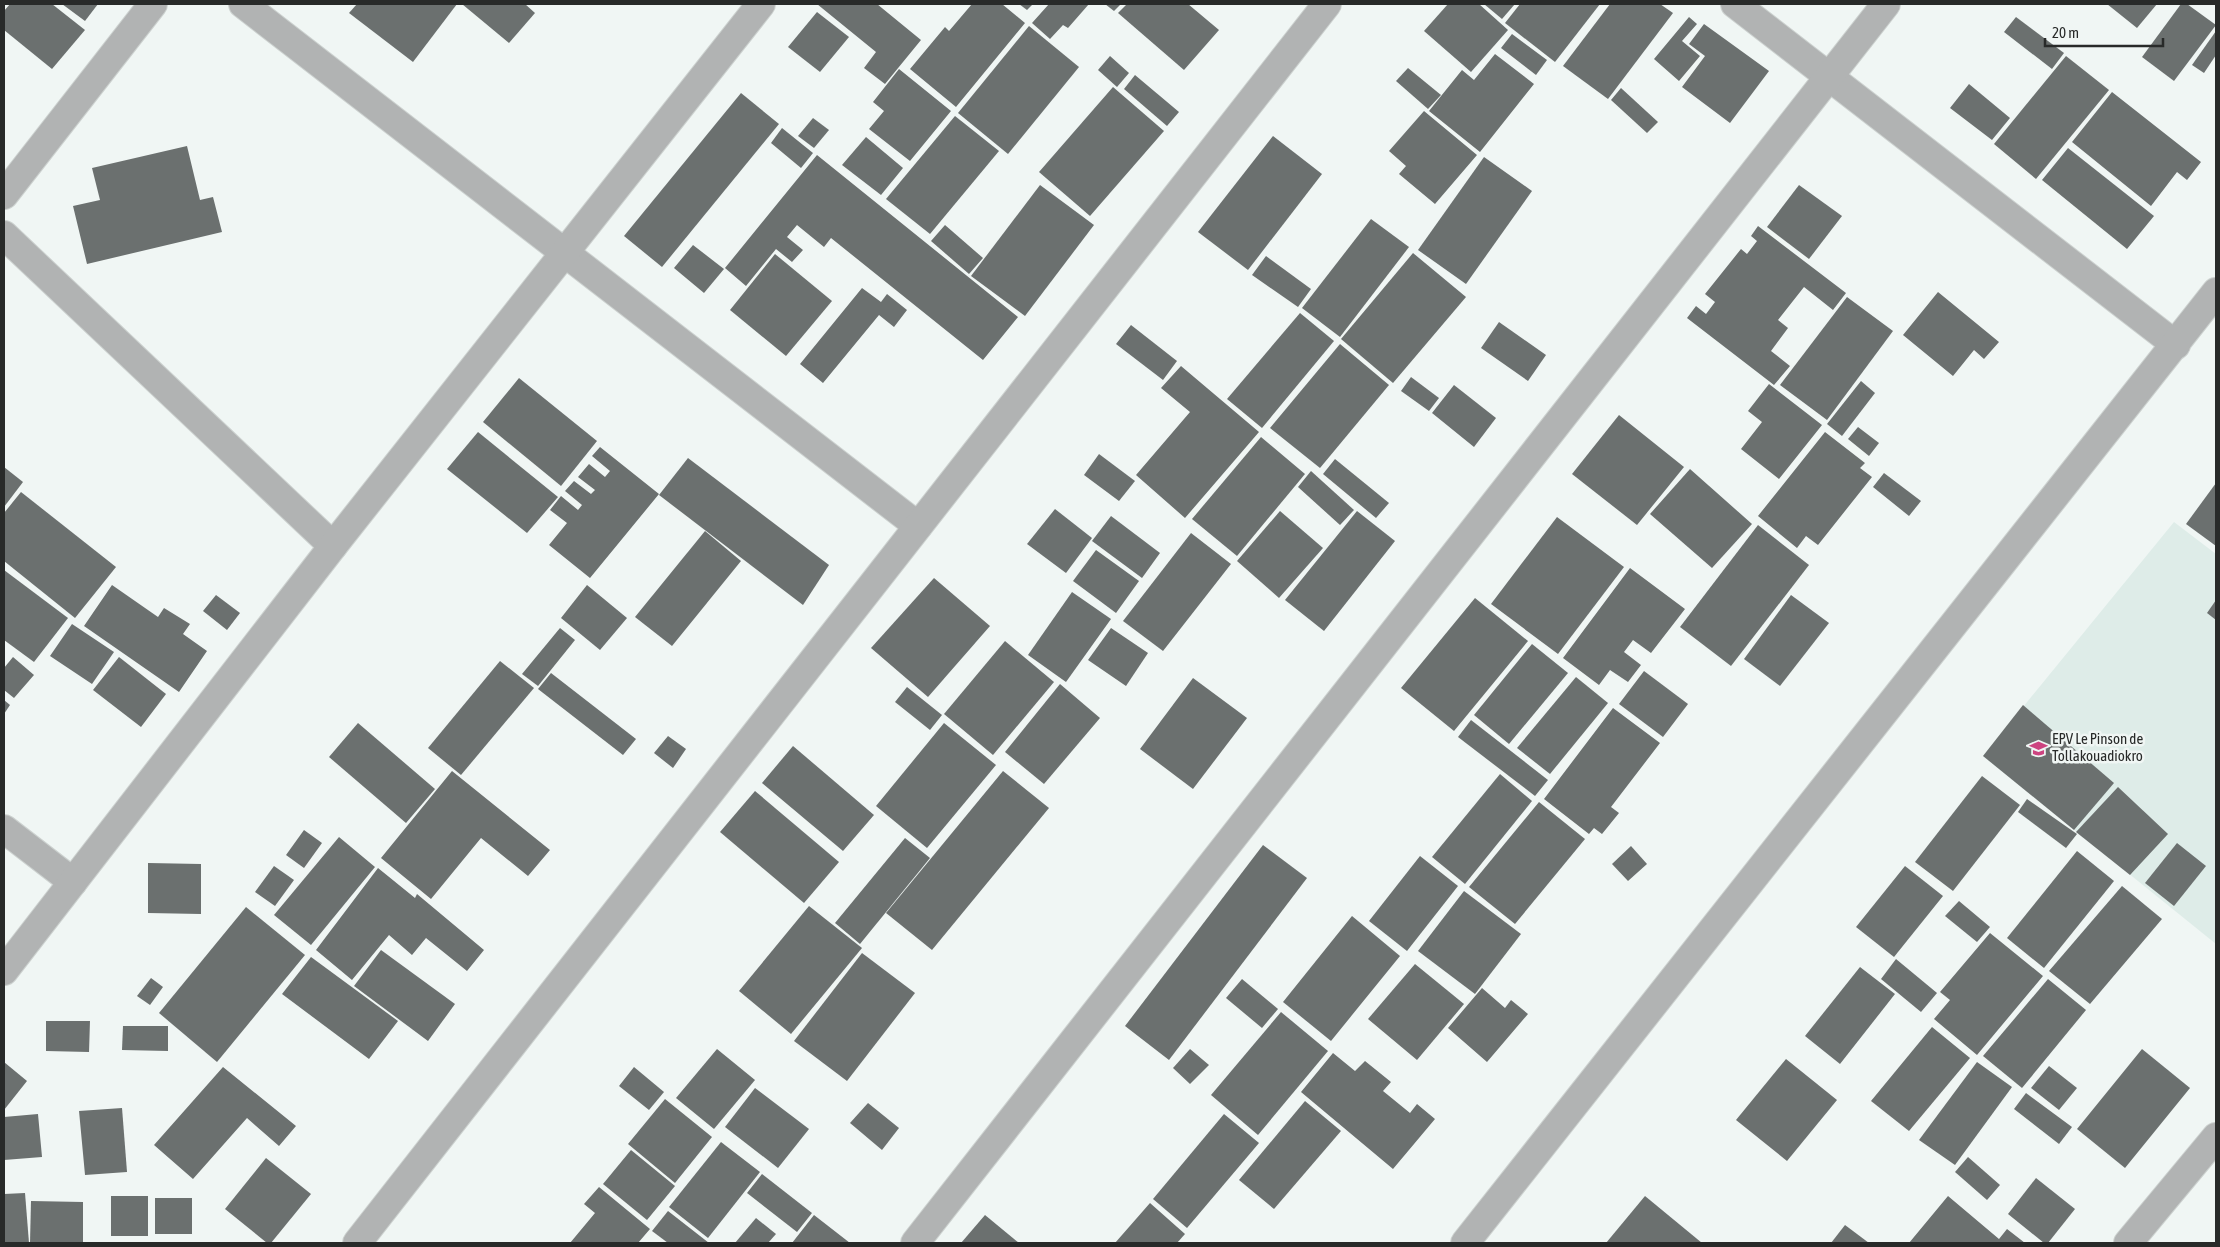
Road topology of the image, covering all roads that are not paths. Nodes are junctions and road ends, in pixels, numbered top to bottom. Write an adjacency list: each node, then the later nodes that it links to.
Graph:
1 (154, 4): 8 (street)
2 (243, 4): 10 (street)
3 (761, 4): 10 (street)
4 (1327, 4): 13 (street)
5 (1735, 4): 7 (street)
6 (1886, 4): 7 (street)
7 (1828, 77): 12 (street); 20 (street)
8 (4, 195)
9 (4, 235): 14 (street)
10 (565, 253): 13 (street); 14 (street)
11 (2216, 292): 12 (street)
12 (2176, 345): 21 (street)
13 (918, 526): 19 (street)
14 (333, 546): 16 (street)
15 (4, 829): 16 (street)
16 (74, 882): 17 (street)
17 (4, 971)
18 (2216, 1136): 22 (street)
19 (357, 1243)
20 (915, 1243)
21 (1466, 1243)
22 (2128, 1243)

